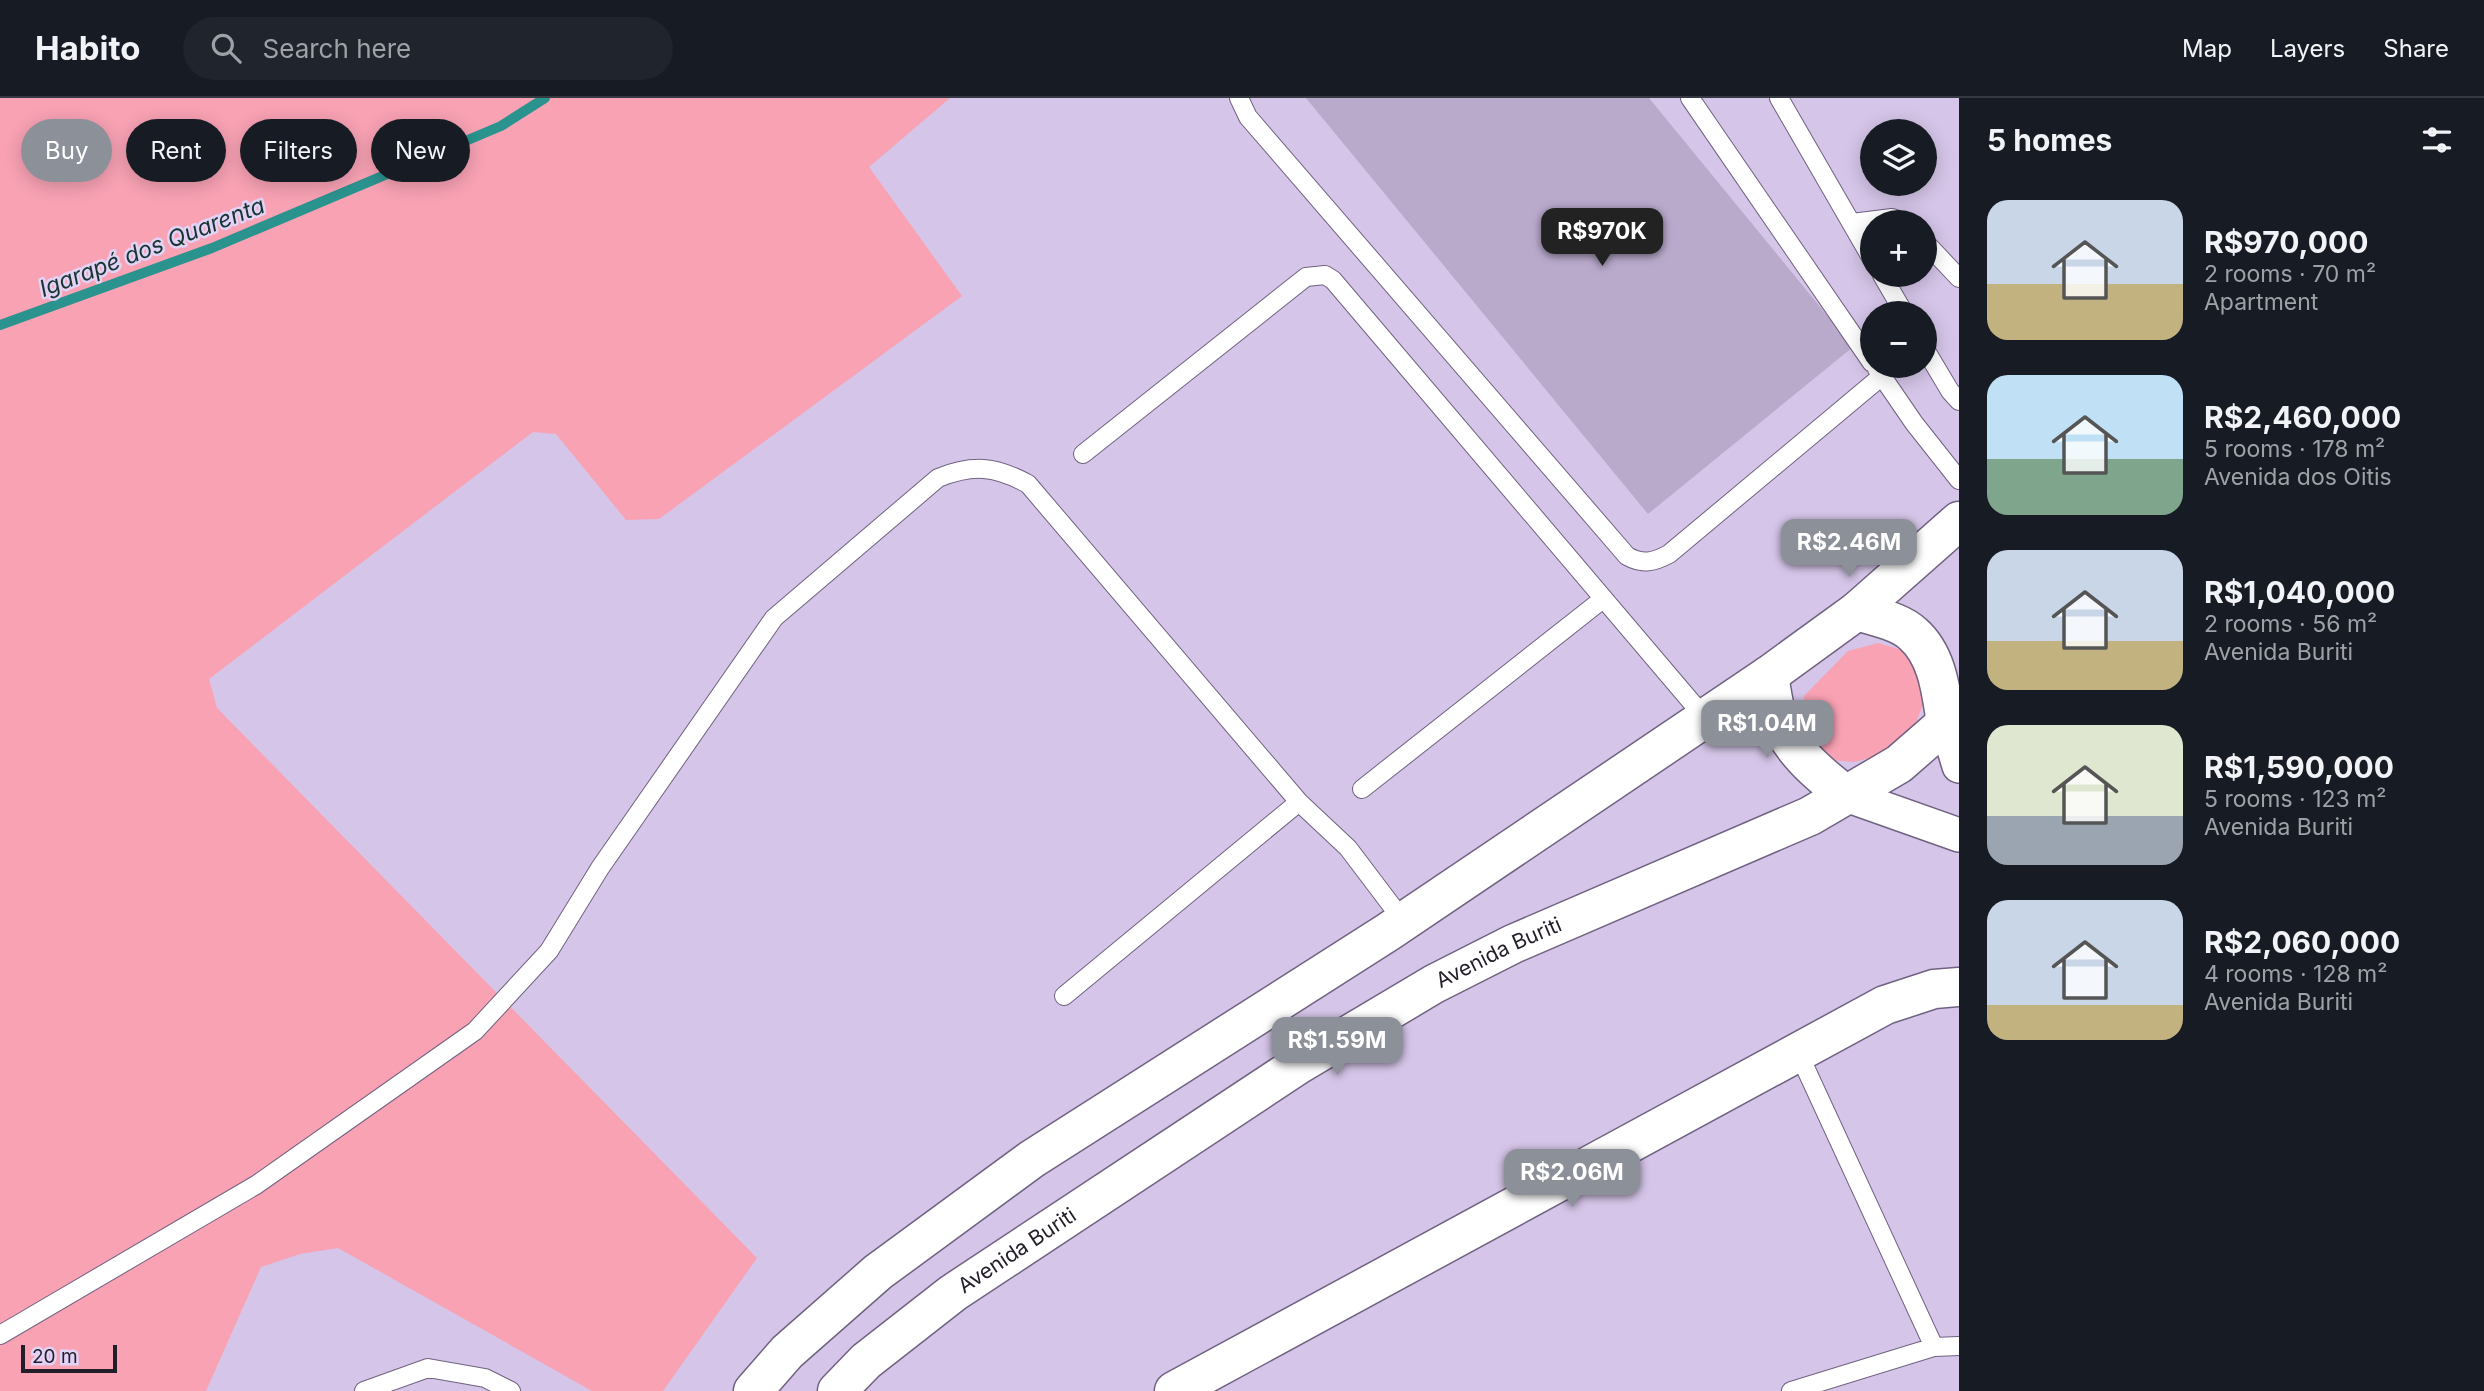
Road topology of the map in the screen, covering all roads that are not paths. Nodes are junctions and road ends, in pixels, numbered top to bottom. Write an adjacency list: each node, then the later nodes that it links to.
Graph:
1 (1239, 98): 11 (lane)
2 (1690, 98): 9 (lane)
3 (1779, 98): 5 (lane)
4 (1860, 222): 5 (lane)
5 (1852, 223): 6 (lane)
6 (1860, 237)
7 (1937, 255): 8 (lane)
8 (1959, 278)
9 (1860, 345)
10 (1937, 369): 13 (lane)
11 (1865, 378)
12 (1883, 378): 15 (lane)
13 (1959, 401)
14 (1083, 454): 17 (lane)
15 (1959, 480)
16 (1959, 521): 18 (main road)
17 (1604, 599): 21 (lane); 23 (lane)
18 (1857, 611): 19 (main road); 20 (main road)
19 (1769, 676): 21 (main road); 24 (main road)
20 (1953, 713): 22 (street); 24 (main road)
21 (1705, 718): 27 (main road)
22 (1959, 766)
23 (1362, 789)
24 (1846, 795): 26 (street); 38 (main road, Avenida Buriti)
25 (1299, 802): 27 (lane); 29 (lane); 31 (lane)
26 (1959, 835)
27 (1404, 922): 37 (main road)
28 (1959, 987): 30 (main road)
29 (1063, 996)
30 (1798, 1052): 33 (lane); 39 (main road)
31 (0, 1335)
32 (1959, 1346): 33 (lane)
33 (1934, 1347): 40 (lane)
34 (482, 1385): 35 (lane); 36 (lane)
35 (364, 1391)
36 (511, 1391)
37 (753, 1391)
38 (837, 1391)
39 (1174, 1391)
40 (1791, 1391)

